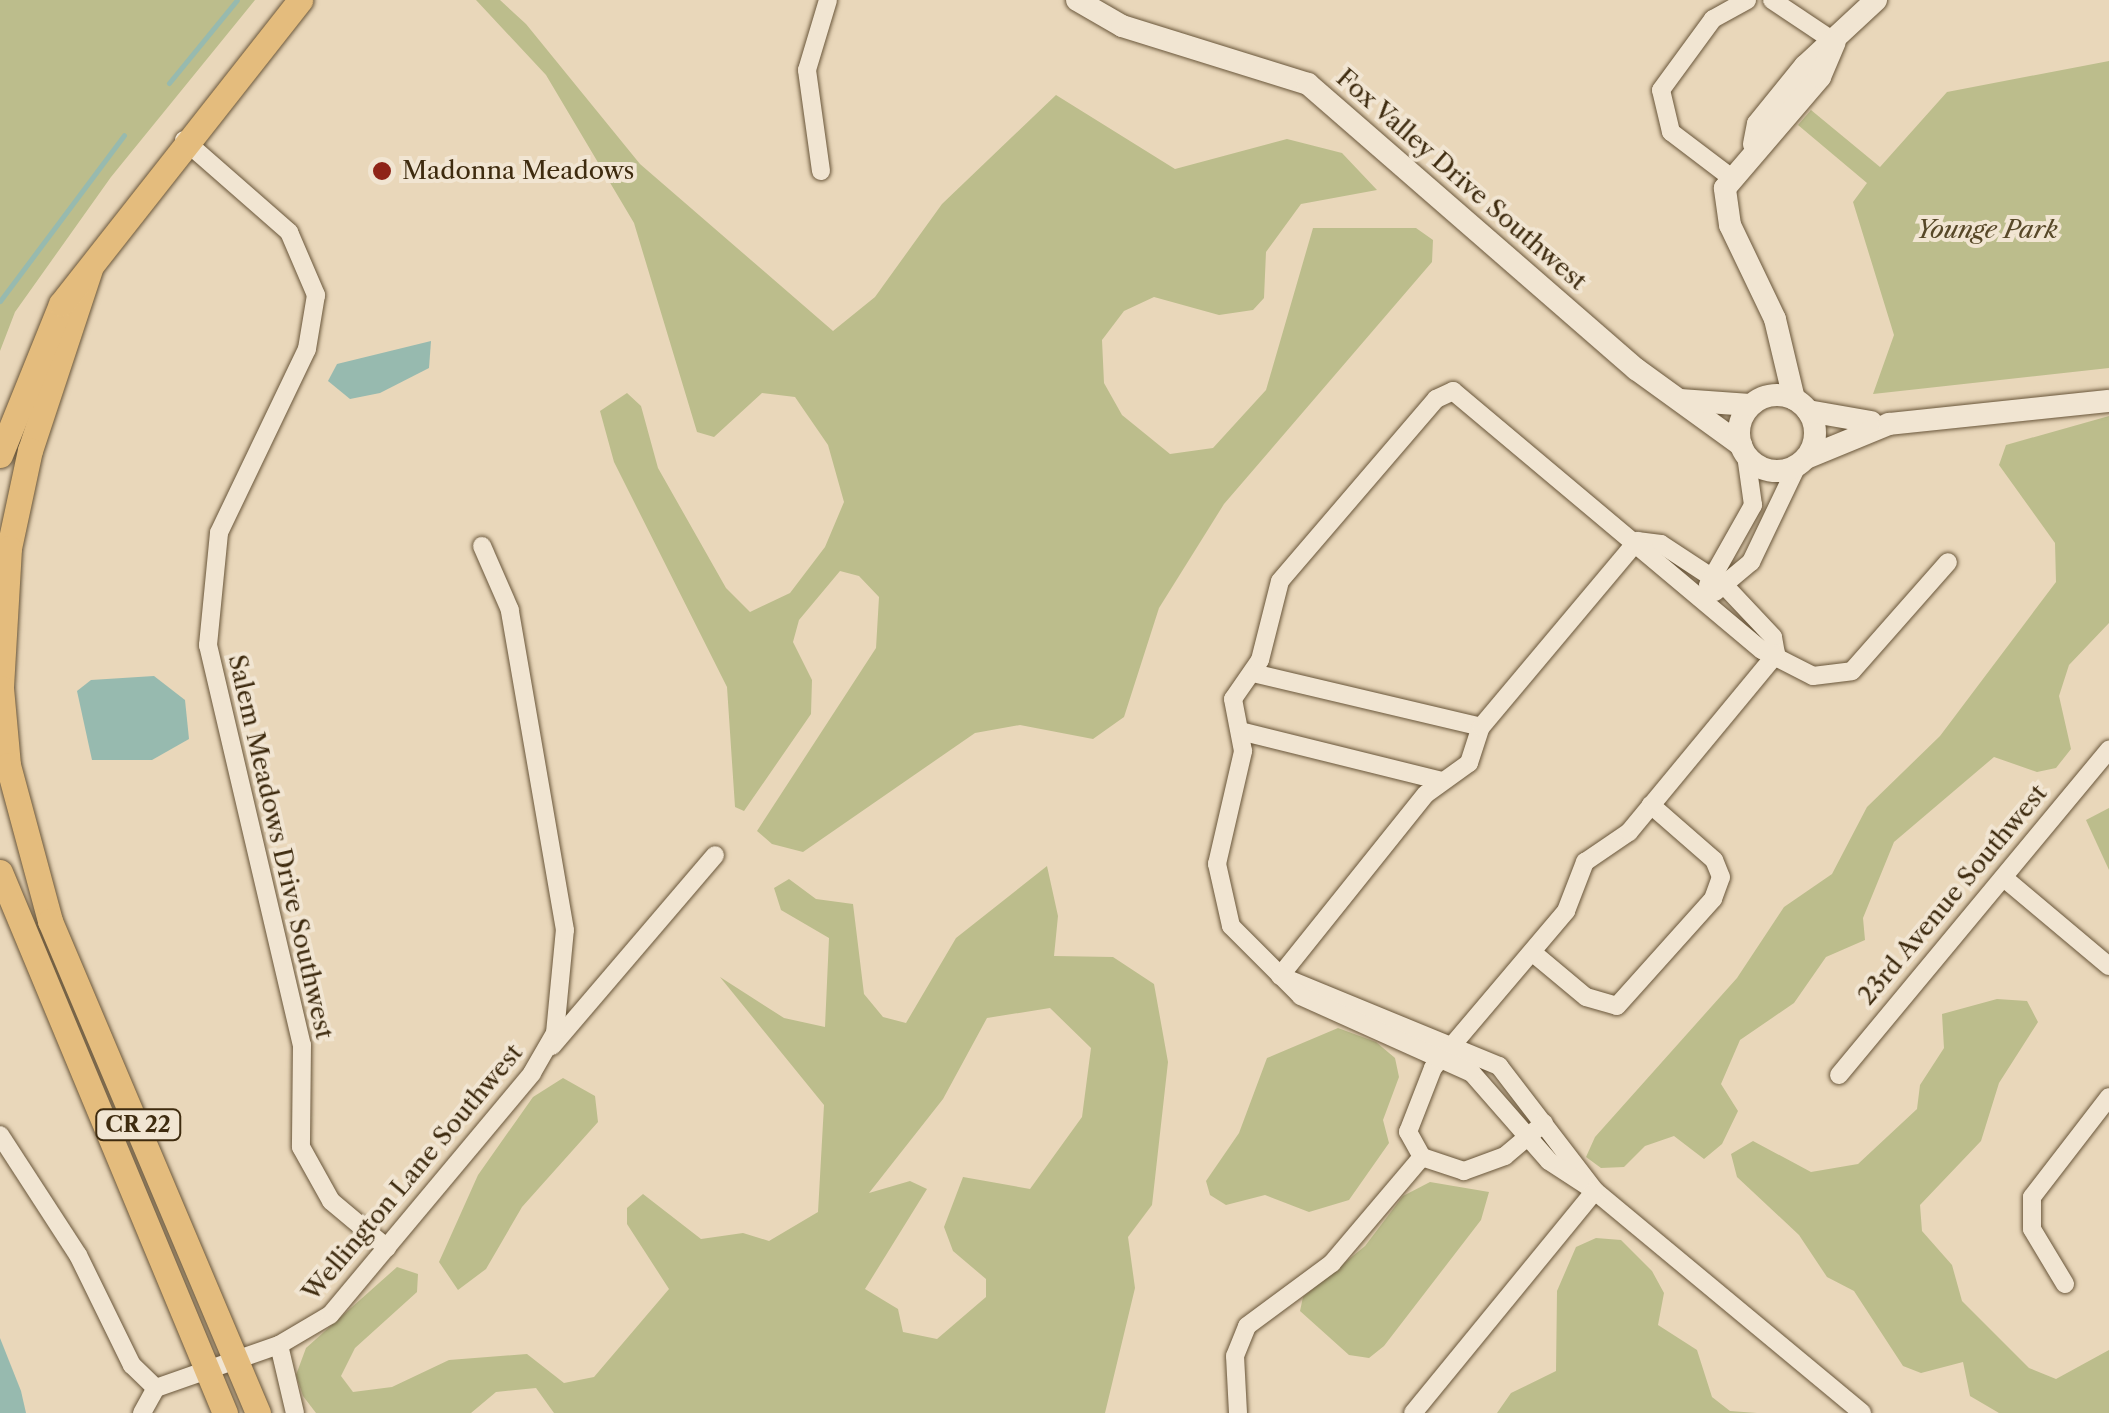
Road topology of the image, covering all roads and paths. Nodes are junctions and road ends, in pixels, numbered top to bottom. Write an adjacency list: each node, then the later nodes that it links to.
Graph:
1 (300, 0): 8 (main road, CR 22)
2 (828, 0): 9 (street)
3 (1077, 0): 13 (street, Fox Valley Drive Southwest)
4 (1747, 0): 10 (street)
5 (1772, 0): 7 (street)
6 (1876, 0): 7 (street)
7 (1835, 42): 10 (street)
8 (184, 140): 11 (main road, CR 22); 51 (street, Salem Meadows Drive Southwest)
9 (820, 170)
10 (1729, 176): 12 (street)
11 (90, 270): 19 (main road, CR 22); 28 (main road, CR 22)
12 (1782, 355): 15 (street); 16 (street)
13 (1676, 400): 15 (street); 18 (street, Fox Valley Drive Southwest)
14 (2109, 401): 17 (street)
15 (1753, 403): 16 (street); 18 (street)
16 (1801, 405): 17 (street); 20 (street)
17 (1889, 424): 20 (street)
18 (1743, 450): 20 (street); 24 (street)
19 (0, 456)
20 (1802, 461): 24 (street)
21 (1636, 541): 24 (street); 25 (street); 27 (street); 29 (street)
22 (482, 546): 43 (street, Wellington Lane Southwest)
23 (1948, 562): 26 (street)
24 (1718, 581): 25 (street); 26 (street)
25 (1706, 597): 26 (street)
26 (1776, 654): 33 (street)
27 (1253, 673): 29 (street); 30 (street)
28 (0, 688): 54 (main road, CR 22)
29 (1481, 727): 32 (street)
30 (1244, 732): 32 (street); 41 (street)
31 (2109, 750): 36 (street, 23rd Avenue Southwest)
32 (1442, 780): 41 (street)
33 (1651, 806): 39 (street); 39 (street)
34 (715, 856): 43 (street)
35 (0, 872): 38 (main road, CR 22)
36 (2004, 878): 40 (street); 44 (street, 23rd Avenue Southwest)
37 (0, 898): 38 (main road)
38 (22, 939): 54 (main road, CR 22)
39 (1532, 952): 42 (street)
40 (2109, 966)
41 (1280, 976): 42 (street)
42 (1449, 1049): 46 (street); 48 (street); 49 (street)
43 (545, 1053): 51 (street, Wellington Lane Southwest)
44 (1839, 1075)
45 (2109, 1097): 52 (street)
46 (1544, 1124): 48 (street); 50 (street)
47 (0, 1134): 55 (street)
48 (1532, 1139): 49 (street); 50 (street)
49 (1422, 1157): 60 (street)
50 (1595, 1192): 61 (street); 62 (street)
51 (387, 1248): 53 (street, Wellington Lane Southwest)
52 (2065, 1284)
53 (279, 1346): 54 (street, Wellington Lane Southwest); 59 (street)
54 (223, 1362): 55 (street, Wellington Lane Southwest); 57 (main road, CR 22); 58 (main road, CR 22)
55 (156, 1388): 56 (street)
56 (142, 1413)
57 (225, 1413)
58 (258, 1413)
59 (295, 1413)
60 (1238, 1413)
61 (1414, 1413)
62 (1862, 1413)

